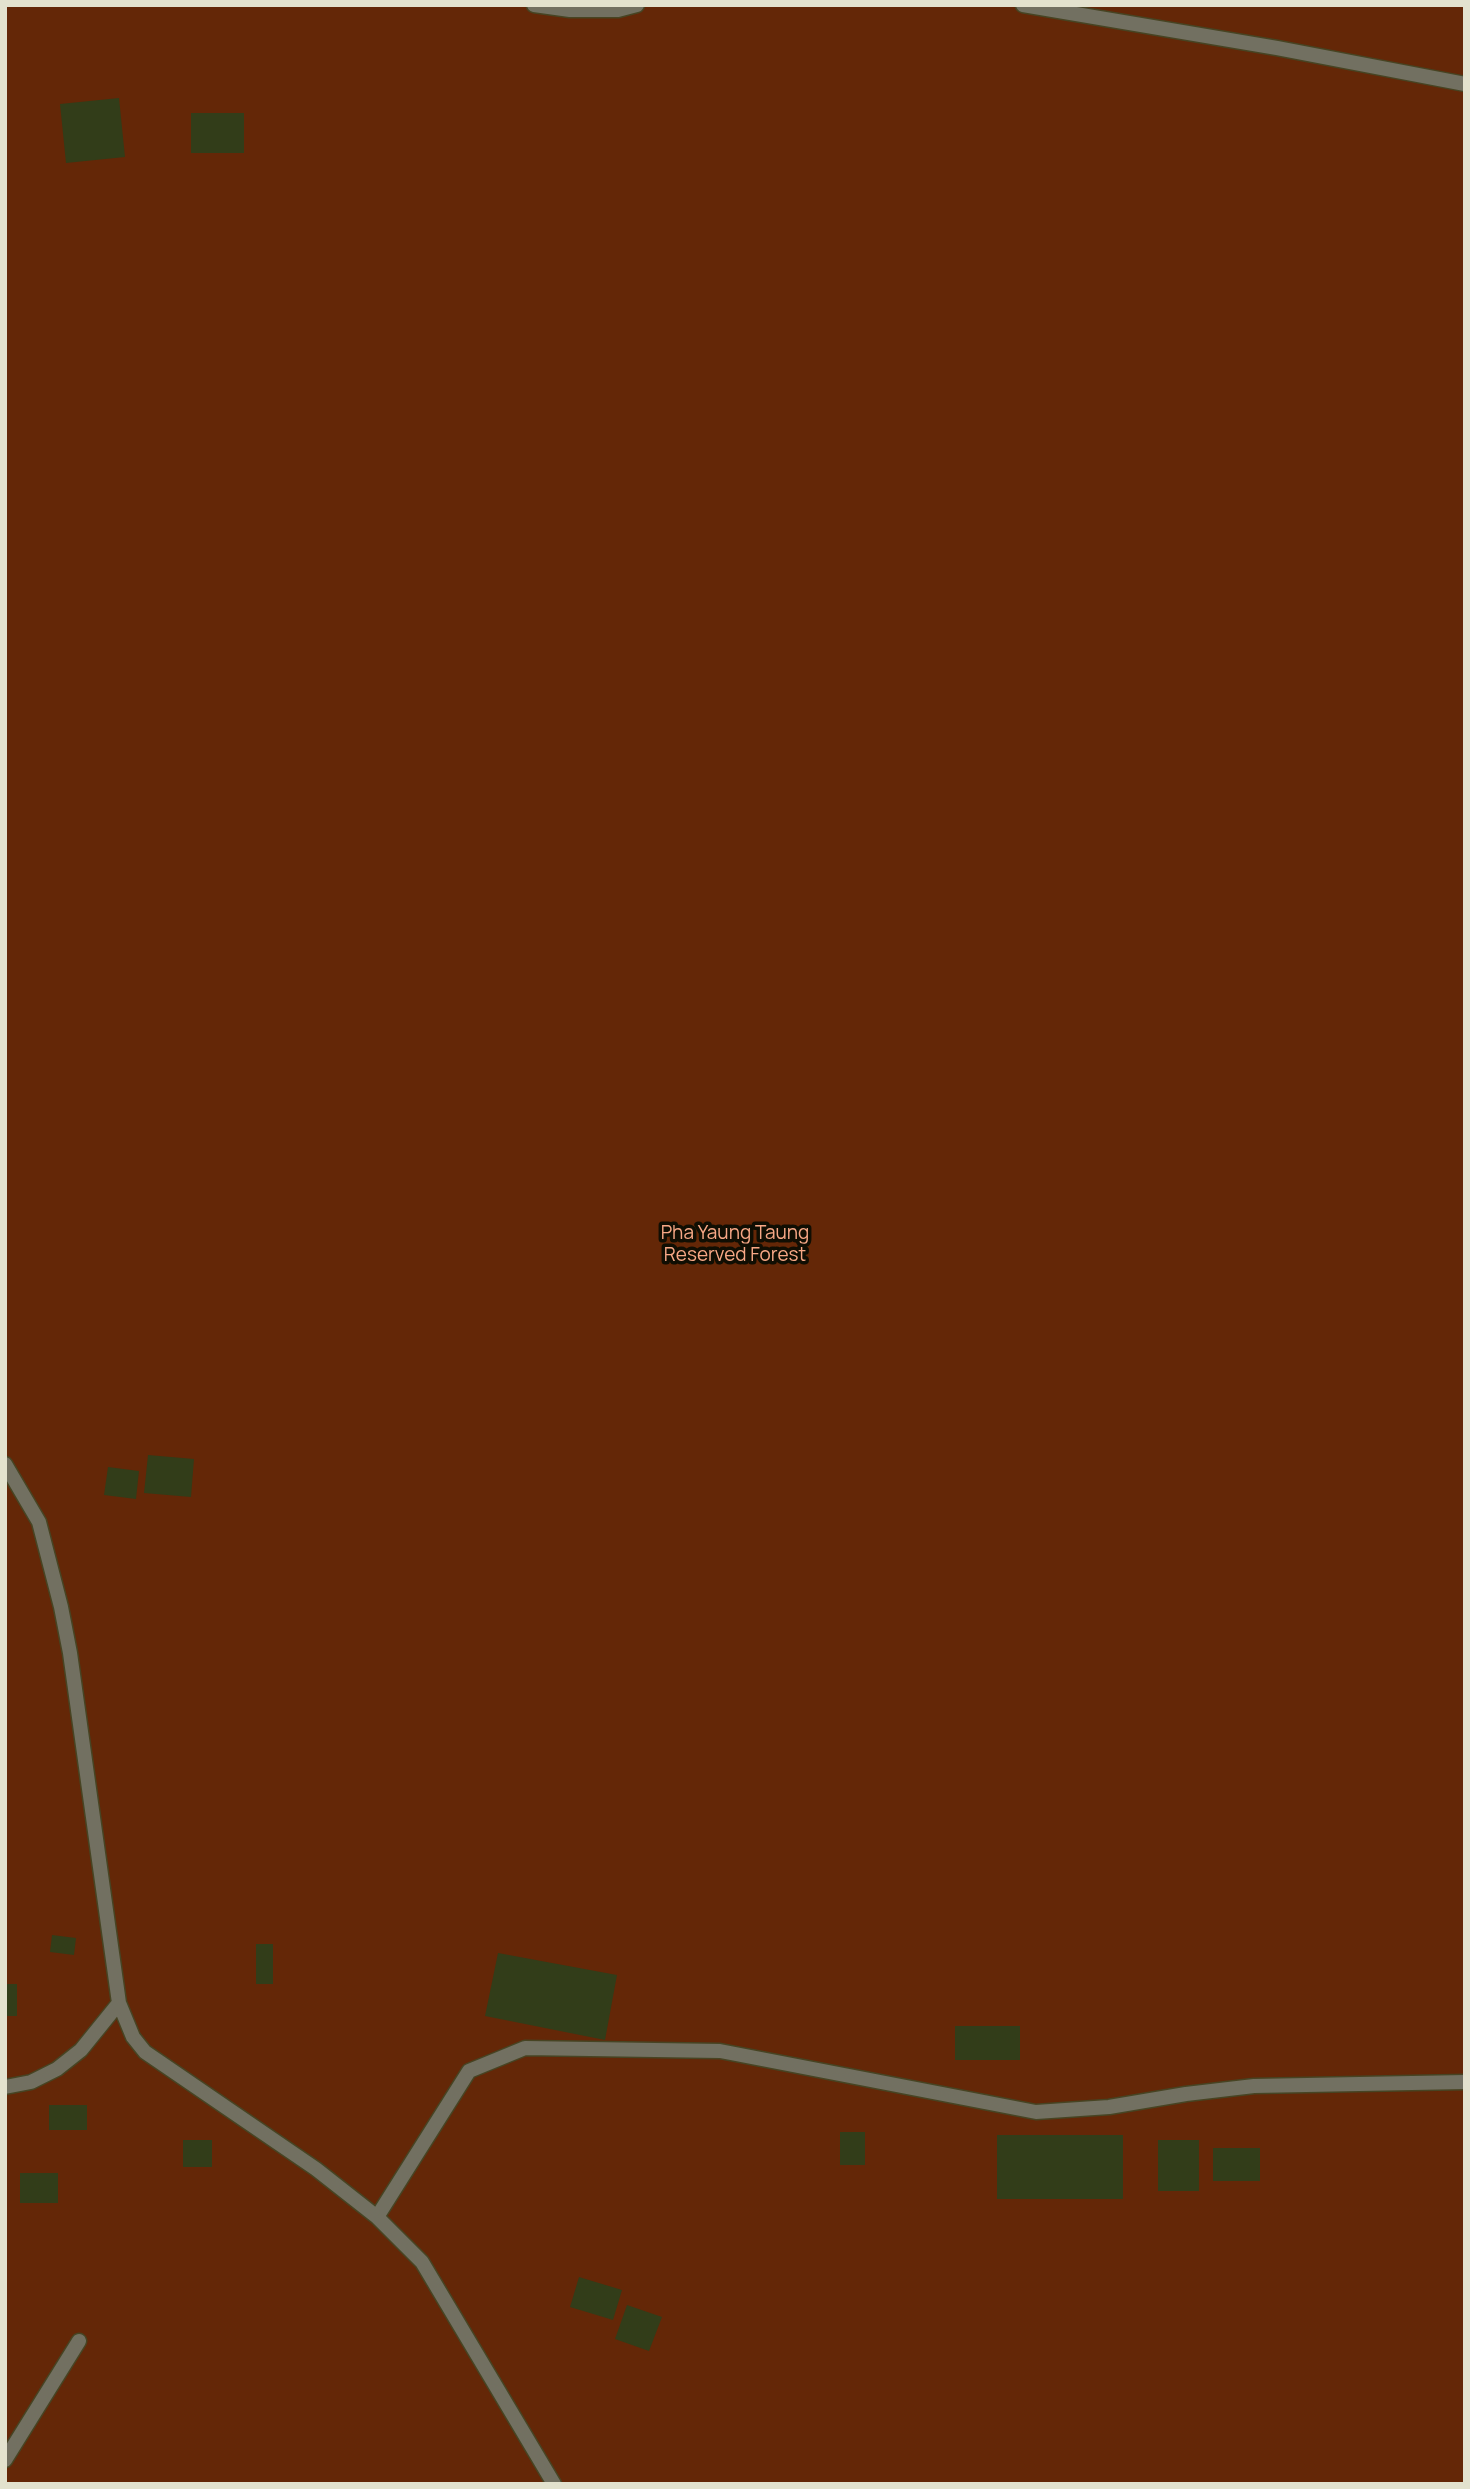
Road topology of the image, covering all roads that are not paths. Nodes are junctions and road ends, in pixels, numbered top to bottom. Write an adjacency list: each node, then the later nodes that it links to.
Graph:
1 (534, 5): 2 (street)
2 (637, 5)
3 (1023, 5): 4 (street)
4 (1465, 84)
5 (5, 1464): 6 (street)
6 (119, 2003): 8 (street); 9 (street)
7 (1465, 2082): 9 (street)
8 (5, 2087)
9 (377, 2217): 12 (street)
10 (79, 2341): 11 (street)
11 (5, 2460)
12 (554, 2484)

